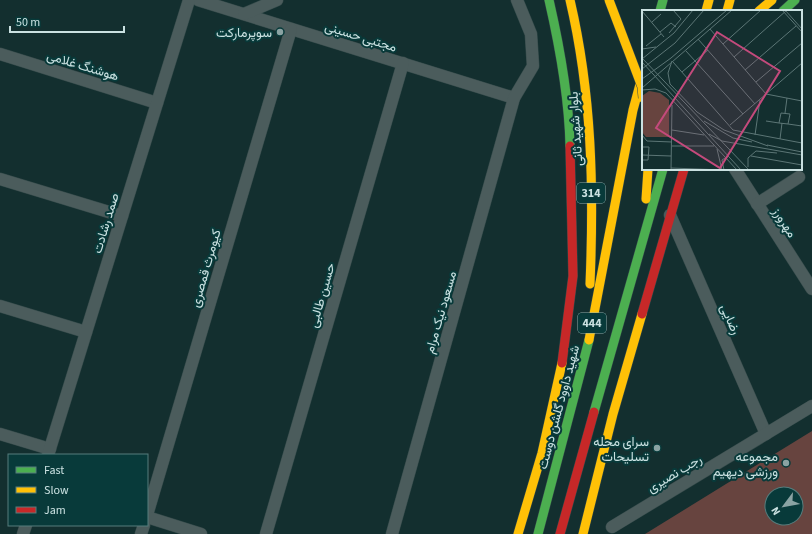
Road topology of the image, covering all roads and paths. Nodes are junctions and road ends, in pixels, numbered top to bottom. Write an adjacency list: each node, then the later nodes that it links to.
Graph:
1 (189, 0): 25 (street, صمد رشادت)
2 (198, 0): 18 (street, مجتبی حسینی)
3 (277, 0): 18 (street)
4 (517, 0): 24 (street, مسعود نیک مرام)
5 (549, 0): 51 (main road)
6 (570, 0): 40 (main road, بلوار شهید ثانی / 314)
7 (609, 0): 23 (main road, bridge)
8 (663, 0): 13 (main road)
9 (709, 0): 14 (main road)
10 (731, 0): 15 (main road)
11 (772, 0): 16 (main road)
12 (795, 0): 17 (main road)
13 (660, 10)
14 (706, 10)
15 (732, 10)
16 (759, 10)
17 (784, 10)
18 (244, 14): 19 (street, مجتبی حسینی)
19 (291, 29): 21 (street, مجتبی حسینی); 45 (street, کیومرث قمصری)
20 (0, 54): 25 (street, هوشنگ غلامی)
21 (403, 63): 24 (street, مجتبی حسینی); 49 (street, حسین طالبی)
22 (642, 77): 40 (main road, شهید داوود گلشن دوست / 444)
23 (642, 87)
24 (514, 98): 50 (street, مسعود نیک مرام)
25 (157, 103): 34 (street, صمد رشادت)
26 (648, 170): 35 (main road)
27 (663, 170): 35 (main road, 444)
28 (684, 170): 33 (main road)
29 (735, 170): 32 (street, مهرورز)
30 (799, 177): 32 (street)
31 (0, 179): 34 (street)
32 (757, 204): 36 (street, مهرورز)
33 (670, 215): 43 (street, رضایی); 54 (main road)
34 (122, 216): 39 (street, صمد رشادت)
35 (640, 250): 53 (main road, 444)
36 (807, 271): 37 (street, مهرورز)
37 (812, 289)
38 (0, 306): 39 (street)
39 (86, 332): 44 (street, صمد رشادت)
40 (586, 353): 52 (main road, شهید داوود گلشن دوست / 444)
41 (812, 406): 43 (street, رجب نصیری)
42 (0, 434): 44 (street)
43 (766, 434): 47 (street, رجب نصیری)
44 (49, 452)
45 (148, 513)
46 (148, 516): 48 (street)
47 (612, 527)
48 (201, 534)
49 (266, 534)
50 (392, 534)
51 (518, 534)
52 (538, 534)
53 (560, 534)
54 (583, 534)

